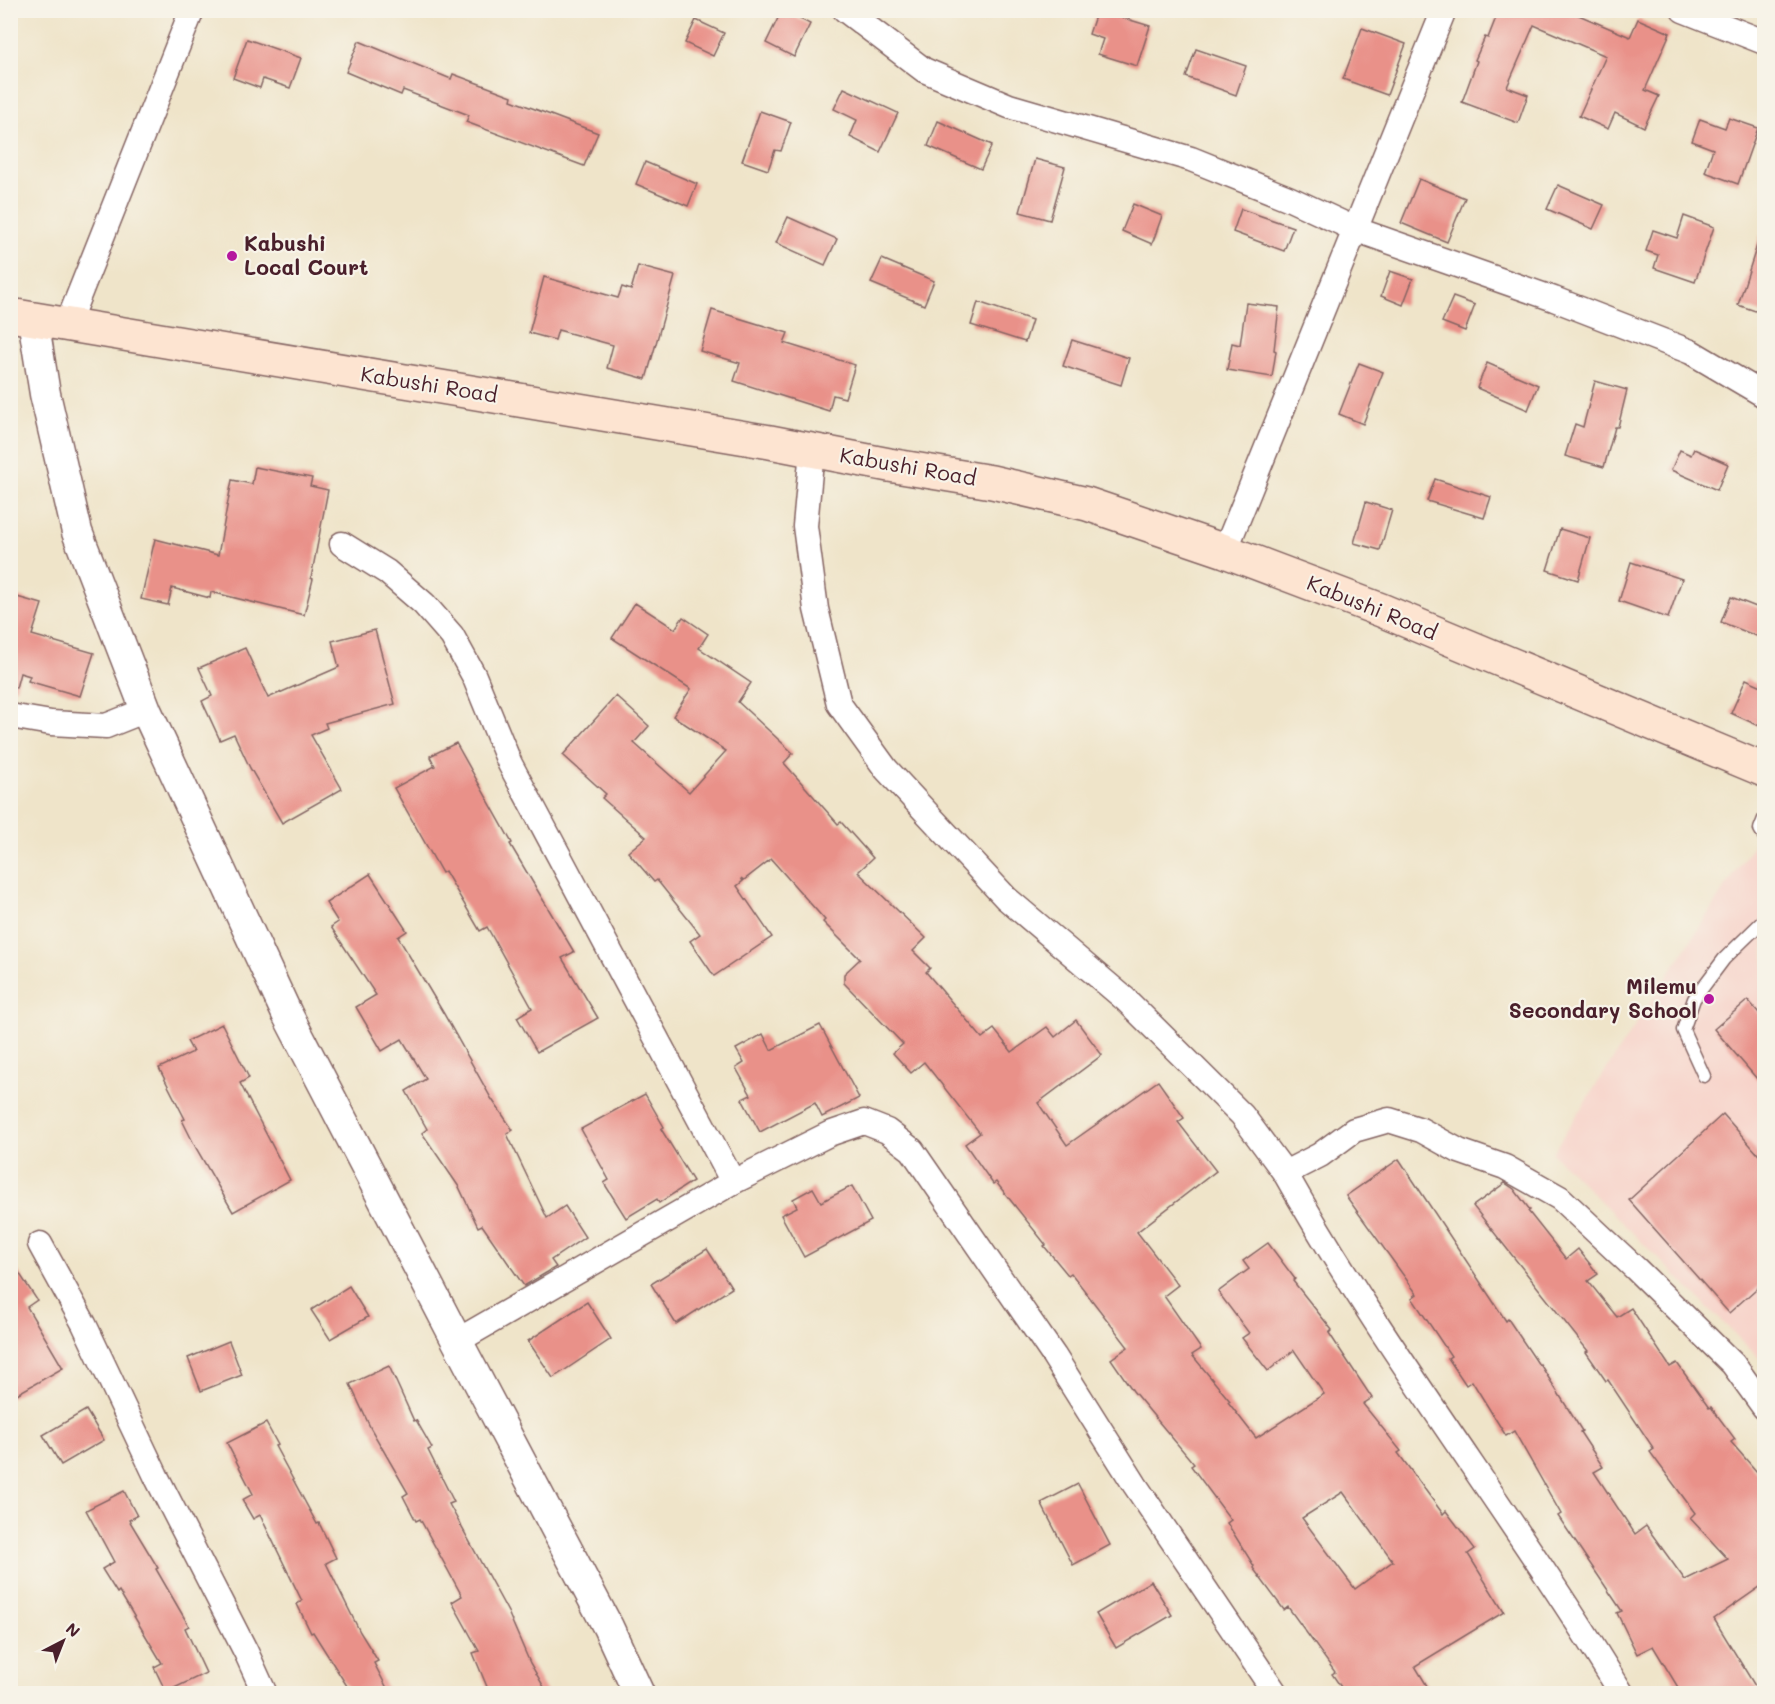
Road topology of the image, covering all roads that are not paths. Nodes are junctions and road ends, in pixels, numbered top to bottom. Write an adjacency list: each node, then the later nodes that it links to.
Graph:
1 (192, 10): 8 (street)
2 (845, 10): 6 (street)
3 (1444, 10): 6 (street)
4 (1683, 10): 5 (street)
5 (1764, 42)
6 (1357, 230): 9 (street); 12 (street)
7 (22, 317): 8 (main road, Kabushi Road); 13 (street)
8 (67, 325): 10 (main road, Kabushi Road)
9 (1764, 395)
10 (812, 450): 12 (main road, Kabushi Road); 20 (street)
11 (342, 544): 21 (street)
12 (1226, 551): 15 (main road, Kabushi Road)
13 (146, 710): 14 (street); 23 (street)
14 (10, 716)
15 (1764, 770)
16 (1764, 819): 17 (lane)
17 (1764, 836)
18 (1764, 920): 19 (lane)
19 (1704, 1076)
20 (1285, 1173): 24 (street); 28 (street)
21 (733, 1182): 23 (street); 27 (street)
22 (40, 1244): 25 (street)
23 (457, 1341): 26 (street)
24 (1764, 1407)
25 (265, 1694)
26 (639, 1694)
27 (1275, 1694)
28 (1622, 1694)

